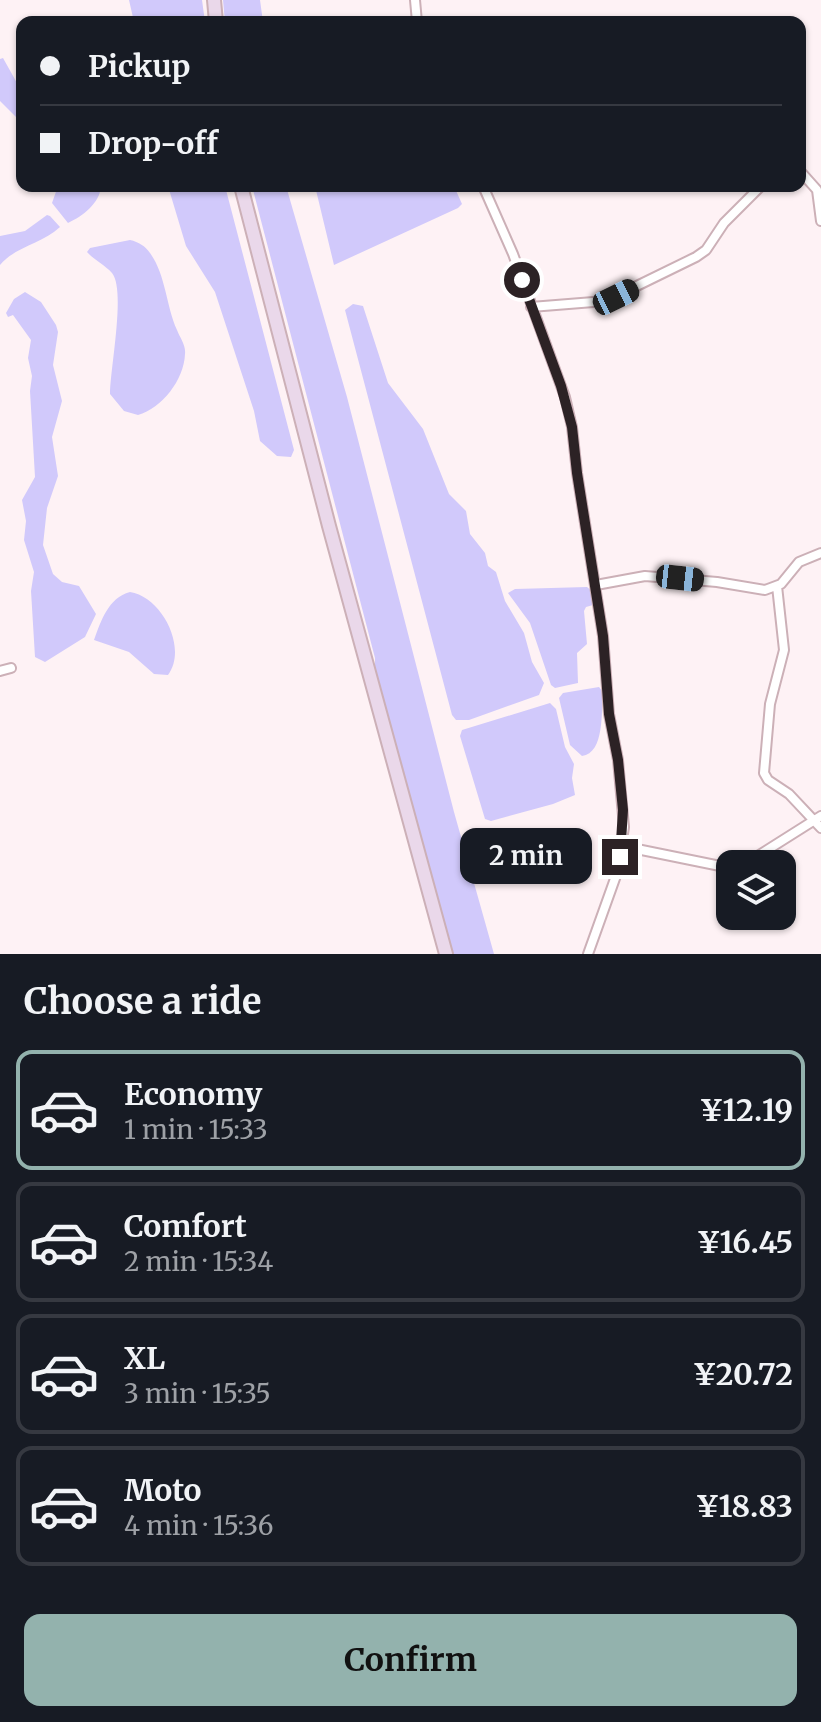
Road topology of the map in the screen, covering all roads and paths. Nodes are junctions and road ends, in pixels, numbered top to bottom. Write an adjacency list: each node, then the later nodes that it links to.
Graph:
1 (806, 178): 5 (street)
2 (243, 192): 18 (street)
3 (486, 192): 6 (street)
4 (755, 192): 6 (street)
5 (821, 221)
6 (531, 307): 10 (street)
7 (821, 553): 8 (street)
8 (811, 556): 9 (street); 11 (street)
9 (821, 566)
10 (596, 585): 11 (street); 15 (street)
11 (777, 586): 14 (street)
12 (11, 668): 13 (street)
13 (0, 671)
14 (819, 821): 16 (street)
15 (622, 846): 17 (street); 19 (street)
16 (769, 850)
17 (716, 865)
18 (446, 954)
19 (588, 954)

